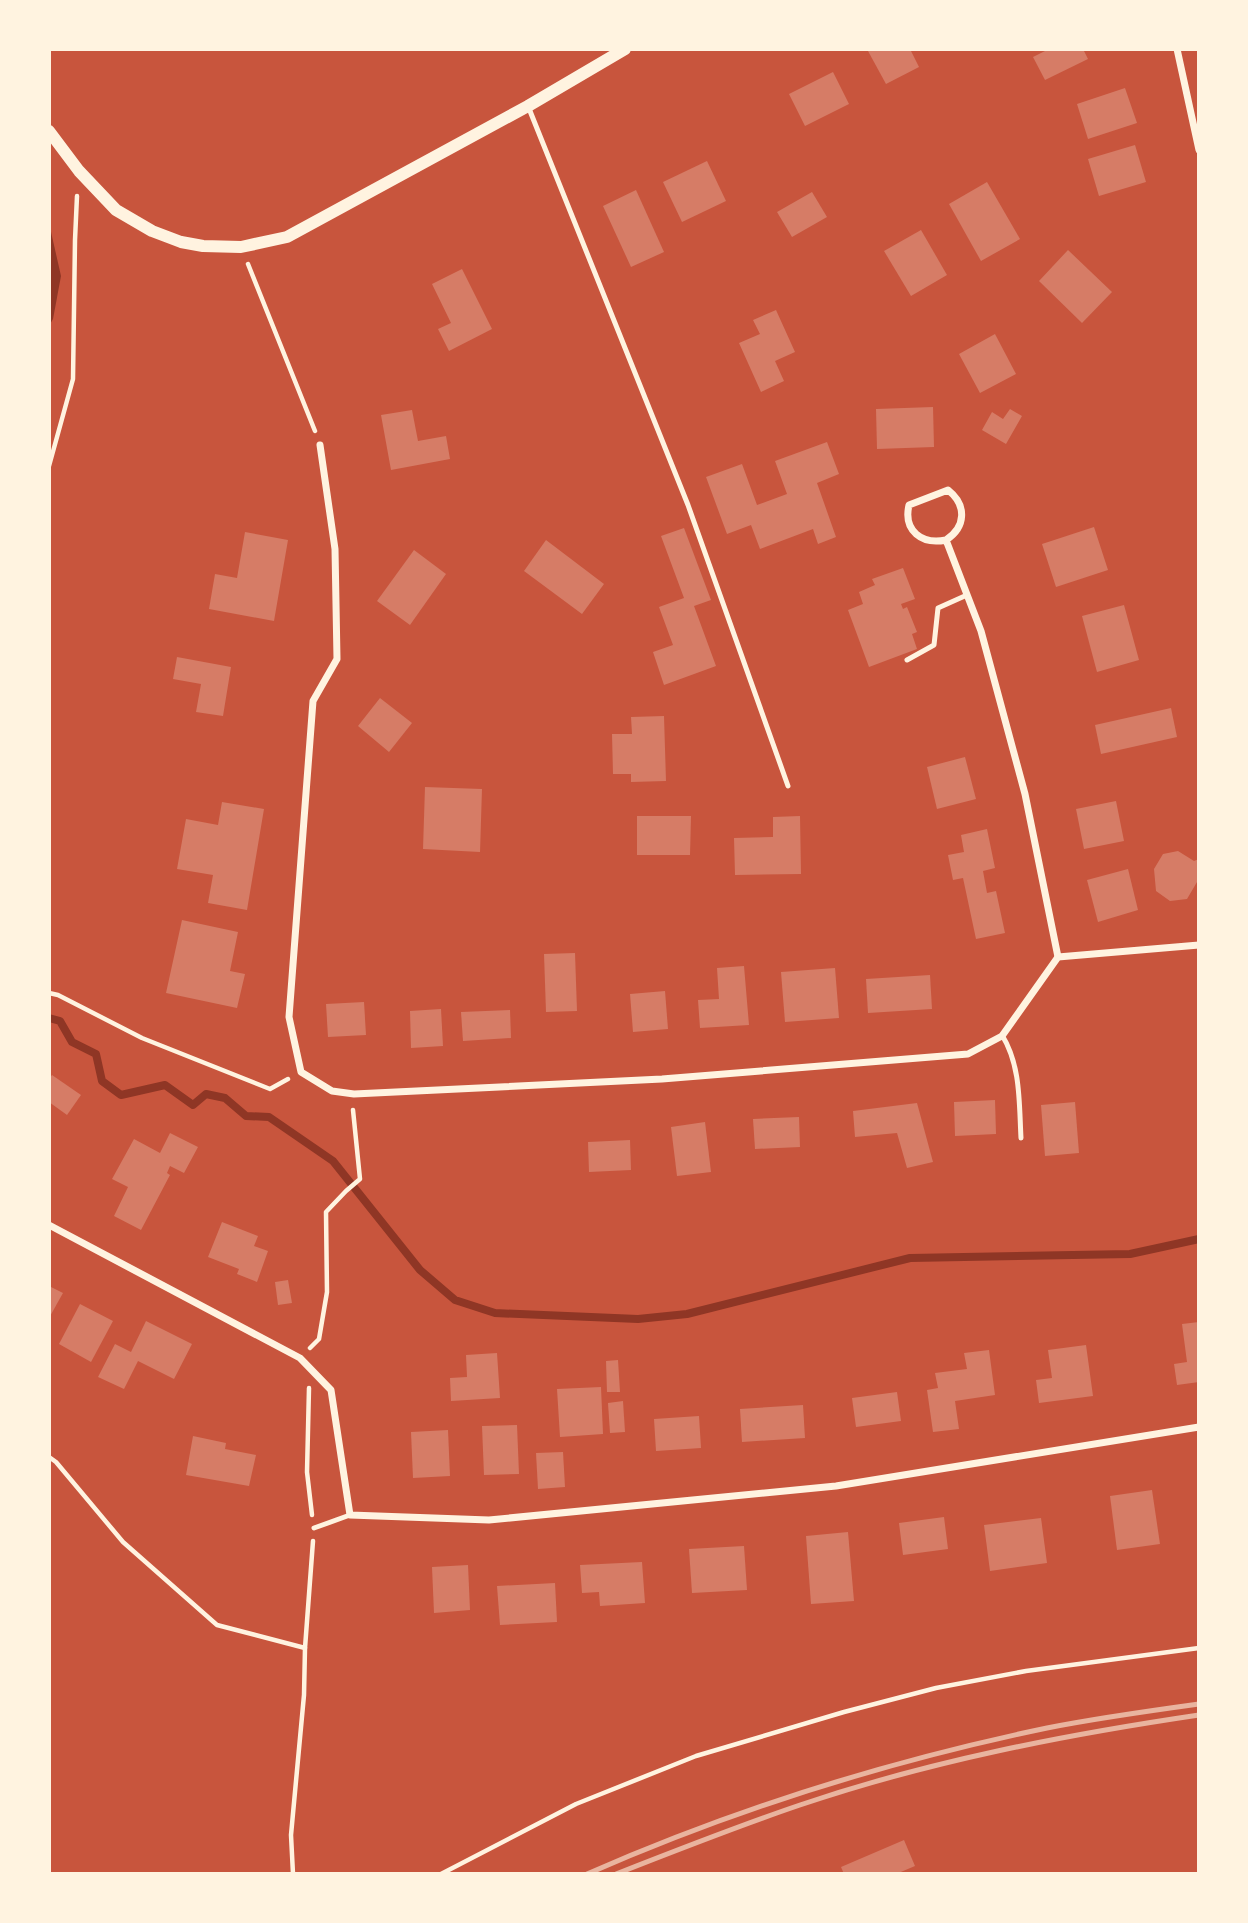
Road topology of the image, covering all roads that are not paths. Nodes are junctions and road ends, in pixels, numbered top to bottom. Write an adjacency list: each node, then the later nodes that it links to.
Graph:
1 (625, 49): 3 (street)
2 (1177, 49): 5 (street)
3 (527, 106): 4 (street); 10 (lane)
4 (49, 131)
5 (1199, 150)
6 (320, 445): 13 (street)
7 (946, 540): 7 (street); 8 (street)
8 (967, 595): 9 (lane); 12 (street)
9 (907, 660)
10 (788, 786)
11 (1199, 945): 12 (street)
12 (1058, 957): 13 (street)
13 (1002, 1035): 14 (lane)
14 (1021, 1138)
15 (49, 1225): 17 (street)
16 (1199, 1427): 17 (street)
17 (350, 1515): 18 (lane)
18 (314, 1528)

